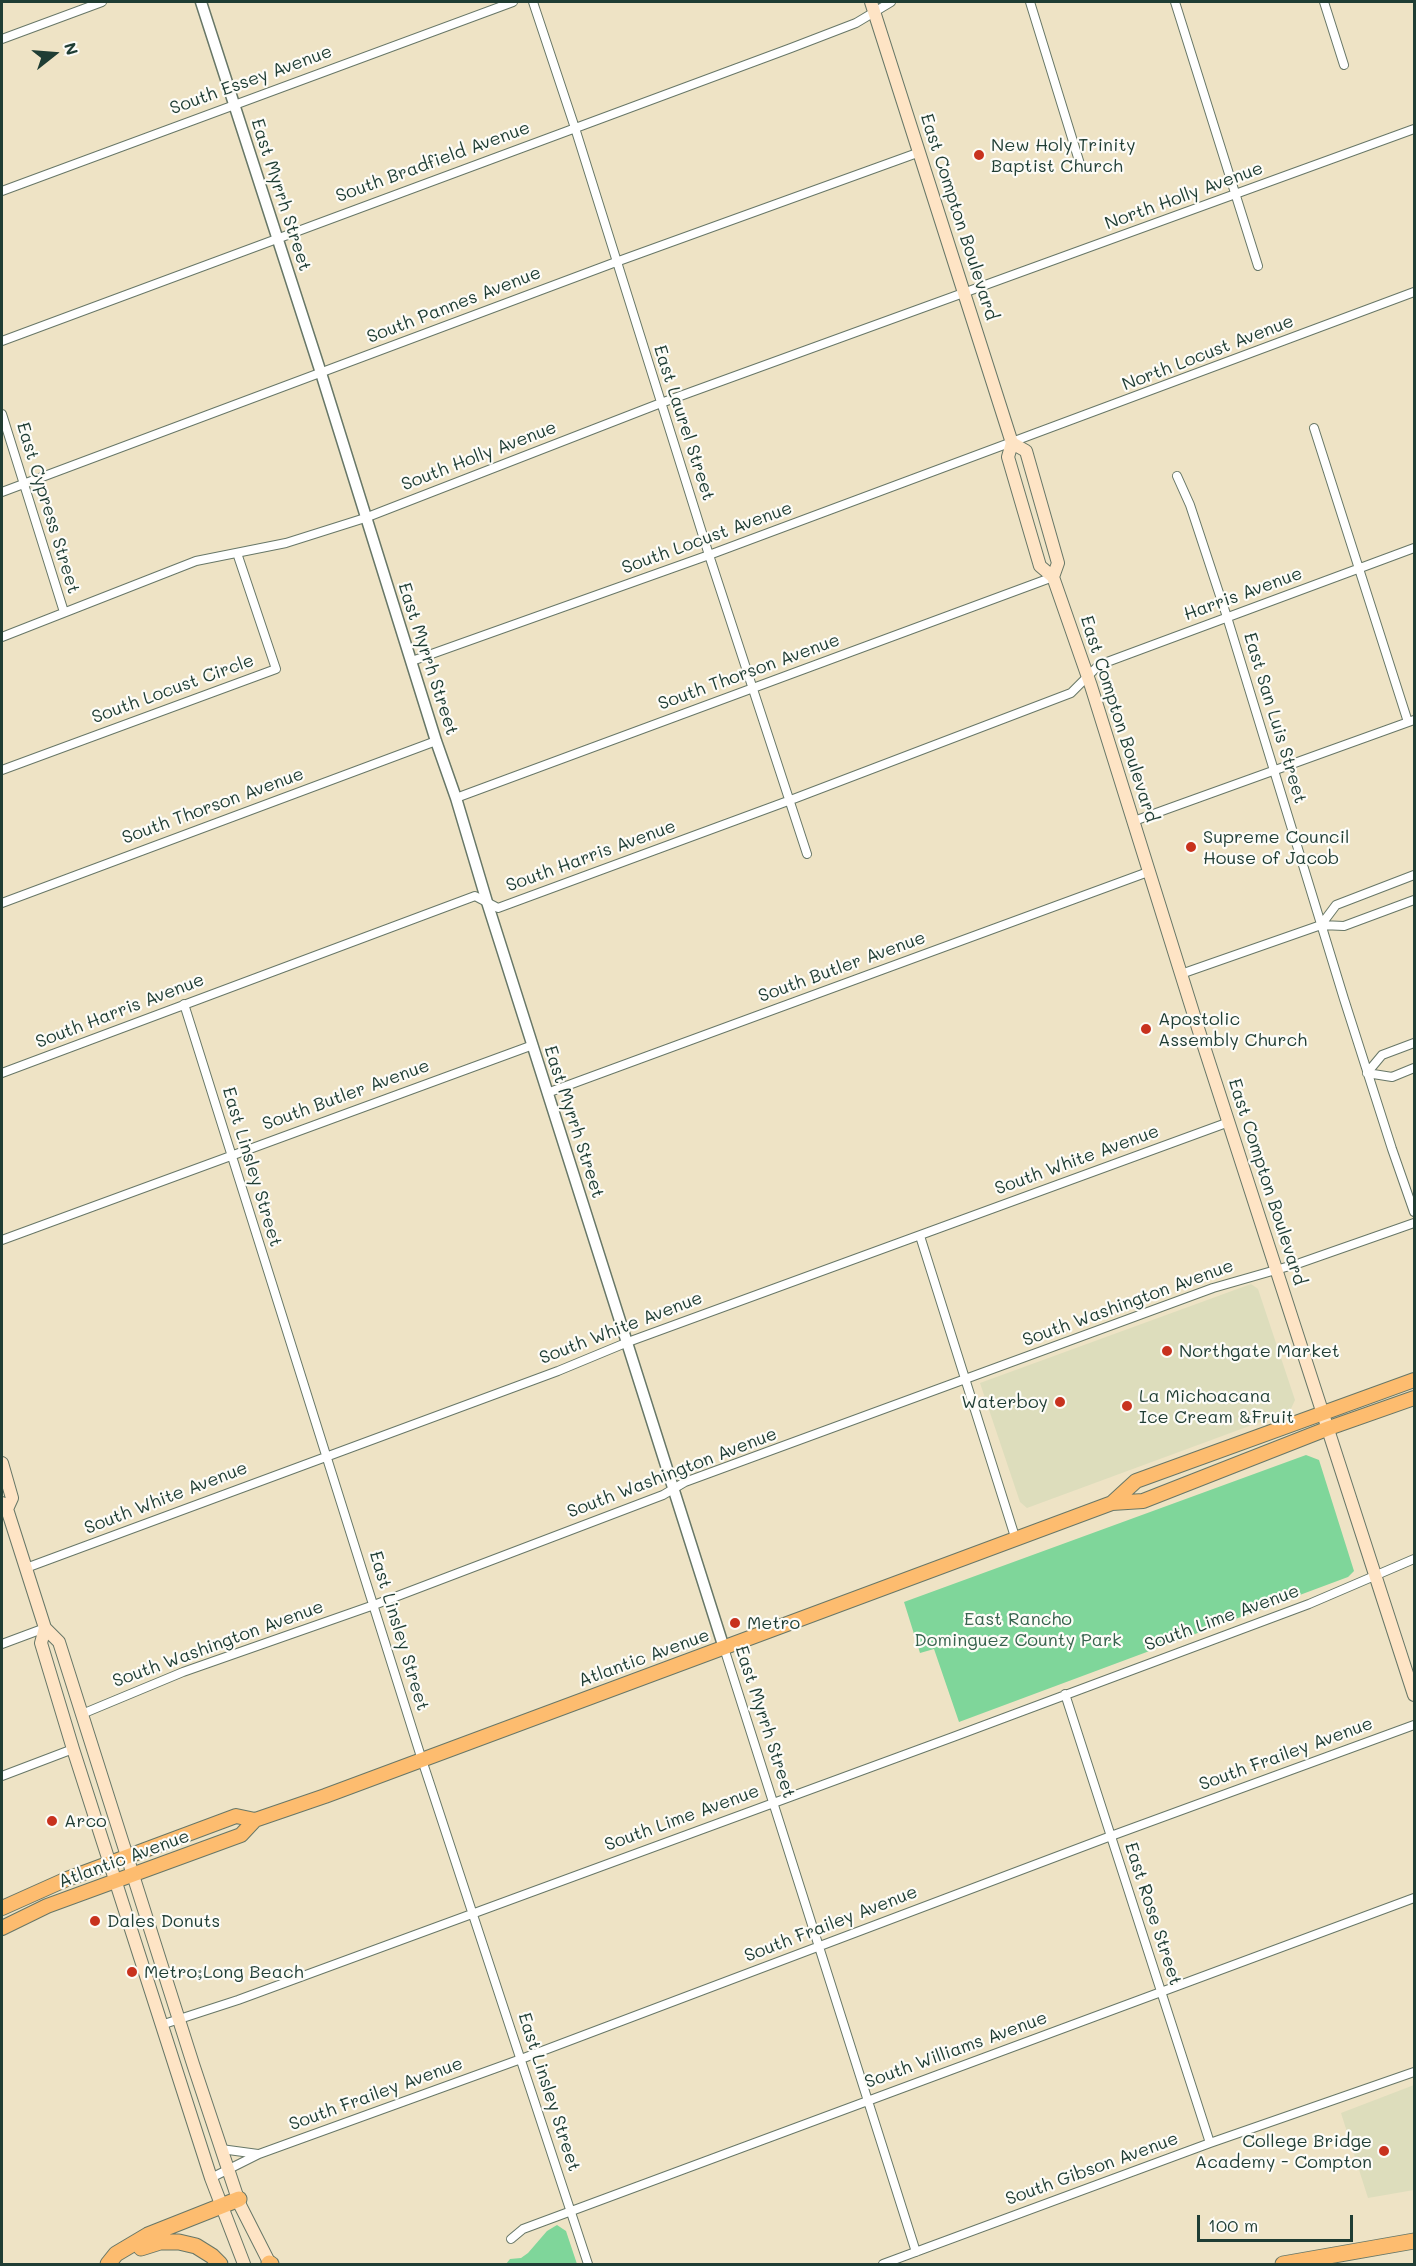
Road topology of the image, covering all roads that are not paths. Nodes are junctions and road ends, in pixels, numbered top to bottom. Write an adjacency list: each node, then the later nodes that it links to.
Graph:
1 (102, 2): 10 (street)
2 (201, 2): 12 (street, East Myrrh Street)
3 (513, 2): 12 (street, South Essey Avenue)
4 (534, 2): 13 (street, East Laurel Street)
5 (891, 2): 9 (street, South Bradfield Avenue)
6 (1030, 2): 16 (street)
7 (1175, 2): 18 (street)
8 (1324, 2): 11 (street)
9 (873, 7): 13 (street, South Bradfield Avenue); 15 (main road, East Compton Boulevard)
10 (2, 39)
11 (1344, 65)
12 (234, 104): 17 (street, South Essey Avenue); 19 (street, East Myrrh Street)
13 (575, 128): 19 (street, South Bradfield Avenue); 20 (street, East Laurel Street)
14 (1414, 129): 18 (street, North Holly Avenue)
15 (920, 152): 20 (street, South Pannes Avenue); 23 (main road, East Compton Boulevard)
16 (1080, 164)
17 (2, 191)
18 (1236, 194): 21 (street); 23 (street, North Holly Avenue)
19 (278, 237): 24 (street, South Bradfield Avenue); 25 (street, East Myrrh Street)
20 (616, 262): 25 (street, South Pannes Avenue); 26 (street, East Laurel Street)
21 (1257, 266)
22 (1414, 292): 29 (street, North Locust Avenue)
23 (964, 293): 26 (street, South Holly Avenue); 29 (main road, East Compton Boulevard)
24 (2, 341)
25 (321, 374): 31 (street, South Pannes Avenue); 33 (street, East Myrrh Street)
26 (661, 403): 33 (street, South Holly Avenue); 36 (street, East Laurel Street)
27 (2, 414): 31 (street, East Cypress Street)
28 (1314, 428): 37 (street)
29 (1012, 443): 36 (street, South Locust Avenue); 38 (main road, East Compton Boulevard); 38 (main road, East Compton Boulevard)
30 (1177, 476): 40 (street, East San Luis Street)
31 (24, 484): 32 (street, South Pannes Avenue); 39 (street, East Cypress Street)
32 (2, 492)
33 (365, 518): 35 (street, South Holly Avenue); 42 (street, East Myrrh Street)
34 (1414, 548): 37 (street, Harris Avenue)
35 (237, 553): 39 (street, South Holly Avenue); 47 (street, South Locust Circle)
36 (709, 555): 42 (street, South Locust Avenue); 44 (street, East Laurel Street)
37 (1358, 569): 40 (street, Harris Avenue); 45 (street)
38 (1053, 577): 43 (main road, East Compton Boulevard); 44 (street, South Thorson Avenue)
39 (64, 612): 41 (street, South Holly Avenue)
40 (1227, 617): 43 (street, Harris Avenue); 48 (street, East San Luis Street)
41 (2, 637)
42 (412, 660): 46 (street, East Myrrh Street)
43 (1087, 677): 50 (street, South Harris Avenue); 51 (main road, East Compton Boulevard)
44 (752, 688): 49 (street, South Thorson Avenue); 50 (street, East Laurel Street)
45 (1411, 721): 48 (street)
46 (436, 741): 49 (street, East Myrrh Street); 57 (street, South Thorson Avenue)
47 (2, 770)
48 (1274, 771): 51 (street); 58 (street, East San Luis Street)
49 (456, 798): 56 (street, East Myrrh Street)
50 (788, 801): 52 (street, East Laurel Street); 56 (street, South Harris Avenue)
51 (1134, 821): 53 (main road, East Compton Boulevard)
52 (807, 854)
53 (1148, 872): 59 (main road, East Compton Boulevard); 66 (street, South Butler Avenue)
54 (1414, 875): 58 (street)
55 (1414, 900): 58 (street)
56 (487, 902): 60 (street, South Harris Avenue); 62 (street, East Myrrh Street)
57 (2, 903)
58 (1321, 926): 59 (street); 64 (street, East San Luis Street)
59 (1181, 974): 67 (main road, East Compton Boulevard)
60 (184, 1004): 65 (street, South Harris Avenue); 68 (street, East Linsley Street)
61 (1414, 1043): 64 (street)
62 (532, 1045): 66 (street, East Myrrh Street); 68 (street, South Butler Avenue)
63 (1414, 1068): 64 (street)
64 (1367, 1072): 69 (street, East San Luis Street)
65 (2, 1073)
66 (547, 1093): 74 (street, East Myrrh Street)
67 (1229, 1122): 71 (street, South White Avenue); 73 (main road, East Compton Boulevard)
68 (231, 1155): 72 (street, South Butler Avenue); 80 (street, East Linsley Street)
69 (1414, 1212)
70 (1414, 1223): 73 (street, South Washington Avenue)
71 (920, 1236): 74 (street, South White Avenue); 75 (street)
72 (2, 1240)
73 (1276, 1269): 75 (street, South Washington Avenue); 78 (main road, East Compton Boulevard)
74 (628, 1342): 80 (street, South White Avenue); 82 (street, East Myrrh Street)
75 (965, 1380): 82 (street, South Washington Avenue); 85 (street)
76 (1414, 1380): 78 (main road, Atlantic Avenue)
77 (1414, 1398): 79 (main road, Atlantic Avenue)
78 (1324, 1412): 79 (main road, East Compton Boulevard); 83 (main road, Atlantic Avenue)
79 (1329, 1428): 83 (main road, Atlantic Avenue); 88 (main road, East Compton Boulevard)
80 (326, 1455): 87 (street, South White Avenue); 89 (street, East Linsley Street)
81 (2, 1463): 84 (main road)
82 (674, 1488): 89 (street, South Washington Avenue); 92 (street, East Myrrh Street)
83 (1112, 1503): 85 (main road, Atlantic Avenue)
84 (3, 1508): 87 (main road)
85 (1016, 1540): 92 (main road, Atlantic Avenue)
86 (1414, 1559): 88 (street, South Lime Avenue)
87 (26, 1568): 90 (main road)
88 (1376, 1574): 93 (street, South Lime Avenue); 94 (main road, East Compton Boulevard)
89 (374, 1605): 95 (street, South Washington Avenue); 98 (street, East Linsley Street)
90 (45, 1628): 91 (street); 95 (main road); 97 (main road)
91 (2, 1644)
92 (724, 1648): 98 (main road, Atlantic Avenue); 100 (street, East Myrrh Street)
93 (1065, 1695): 100 (street, South Lime Avenue); 102 (street, East Rose Street)
94 (1414, 1695)
95 (82, 1714): 103 (main road)
96 (1414, 1725): 102 (street, South Frailey Avenue)
97 (73, 1749): 99 (street); 104 (main road)
98 (422, 1760): 101 (main road, Atlantic Avenue); 109 (street, East Linsley Street)
99 (2, 1776)
100 (773, 1802): 109 (street, South Lime Avenue); 111 (street, East Myrrh Street)
101 (255, 1820): 103 (main road, Atlantic Avenue); 105 (main road, Atlantic Avenue)
102 (1111, 1836): 111 (street, South Frailey Avenue); 112 (street, East Rose Street)
103 (127, 1857): 104 (main road, Atlantic Avenue); 105 (main road)
104 (110, 1863): 106 (main road); 108 (main road, Atlantic Avenue)
105 (133, 1876): 106 (main road, Atlantic Avenue); 113 (main road)
106 (115, 1882): 110 (main road, Atlantic Avenue); 114 (main road)
107 (1414, 1898): 112 (street, South Williams Avenue)
108 (2, 1908)
109 (473, 1913): 113 (street, South Lime Avenue); 115 (street, East Linsley Street)
110 (2, 1928)
111 (819, 1946): 115 (street, South Frailey Avenue); 117 (street, East Myrrh Street)
112 (1160, 1991): 117 (street, South Williams Avenue); 118 (street, East Rose Street)
113 (178, 2019): 114 (street, South Lime Avenue); 119 (main road)
114 (161, 2025): 122 (main road)
115 (521, 2059): 120 (street, South Frailey Avenue); 125 (street, East Linsley Street)
116 (1414, 2072): 118 (street, South Gibson Avenue)
117 (868, 2100): 125 (street, South Williams Avenue); 128 (street, East Myrrh Street)
118 (1210, 2143): 128 (street, South Gibson Avenue)
119 (221, 2149): 120 (street, South Frailey Avenue); 121 (main road)
120 (259, 2154): 121 (street, South Frailey Avenue)
121 (228, 2169): 122 (street, South Frailey Avenue); 123 (main road)
122 (211, 2178): 124 (main road)
123 (238, 2199): 124 (highway); 129 (main road)
124 (221, 2206): 130 (highway); 133 (main road)
125 (571, 2211): 126 (street, South Williams Avenue); 134 (street, East Linsley Street)
126 (511, 2239)
127 (1414, 2241): 136 (highway)
128 (916, 2252): 135 (street, South Gibson Avenue)
129 (270, 2264)
130 (108, 2265)
131 (120, 2265): 132 (highway)
132 (220, 2265)
133 (244, 2265)
134 (588, 2265)
135 (884, 2265)
136 (1283, 2265)

